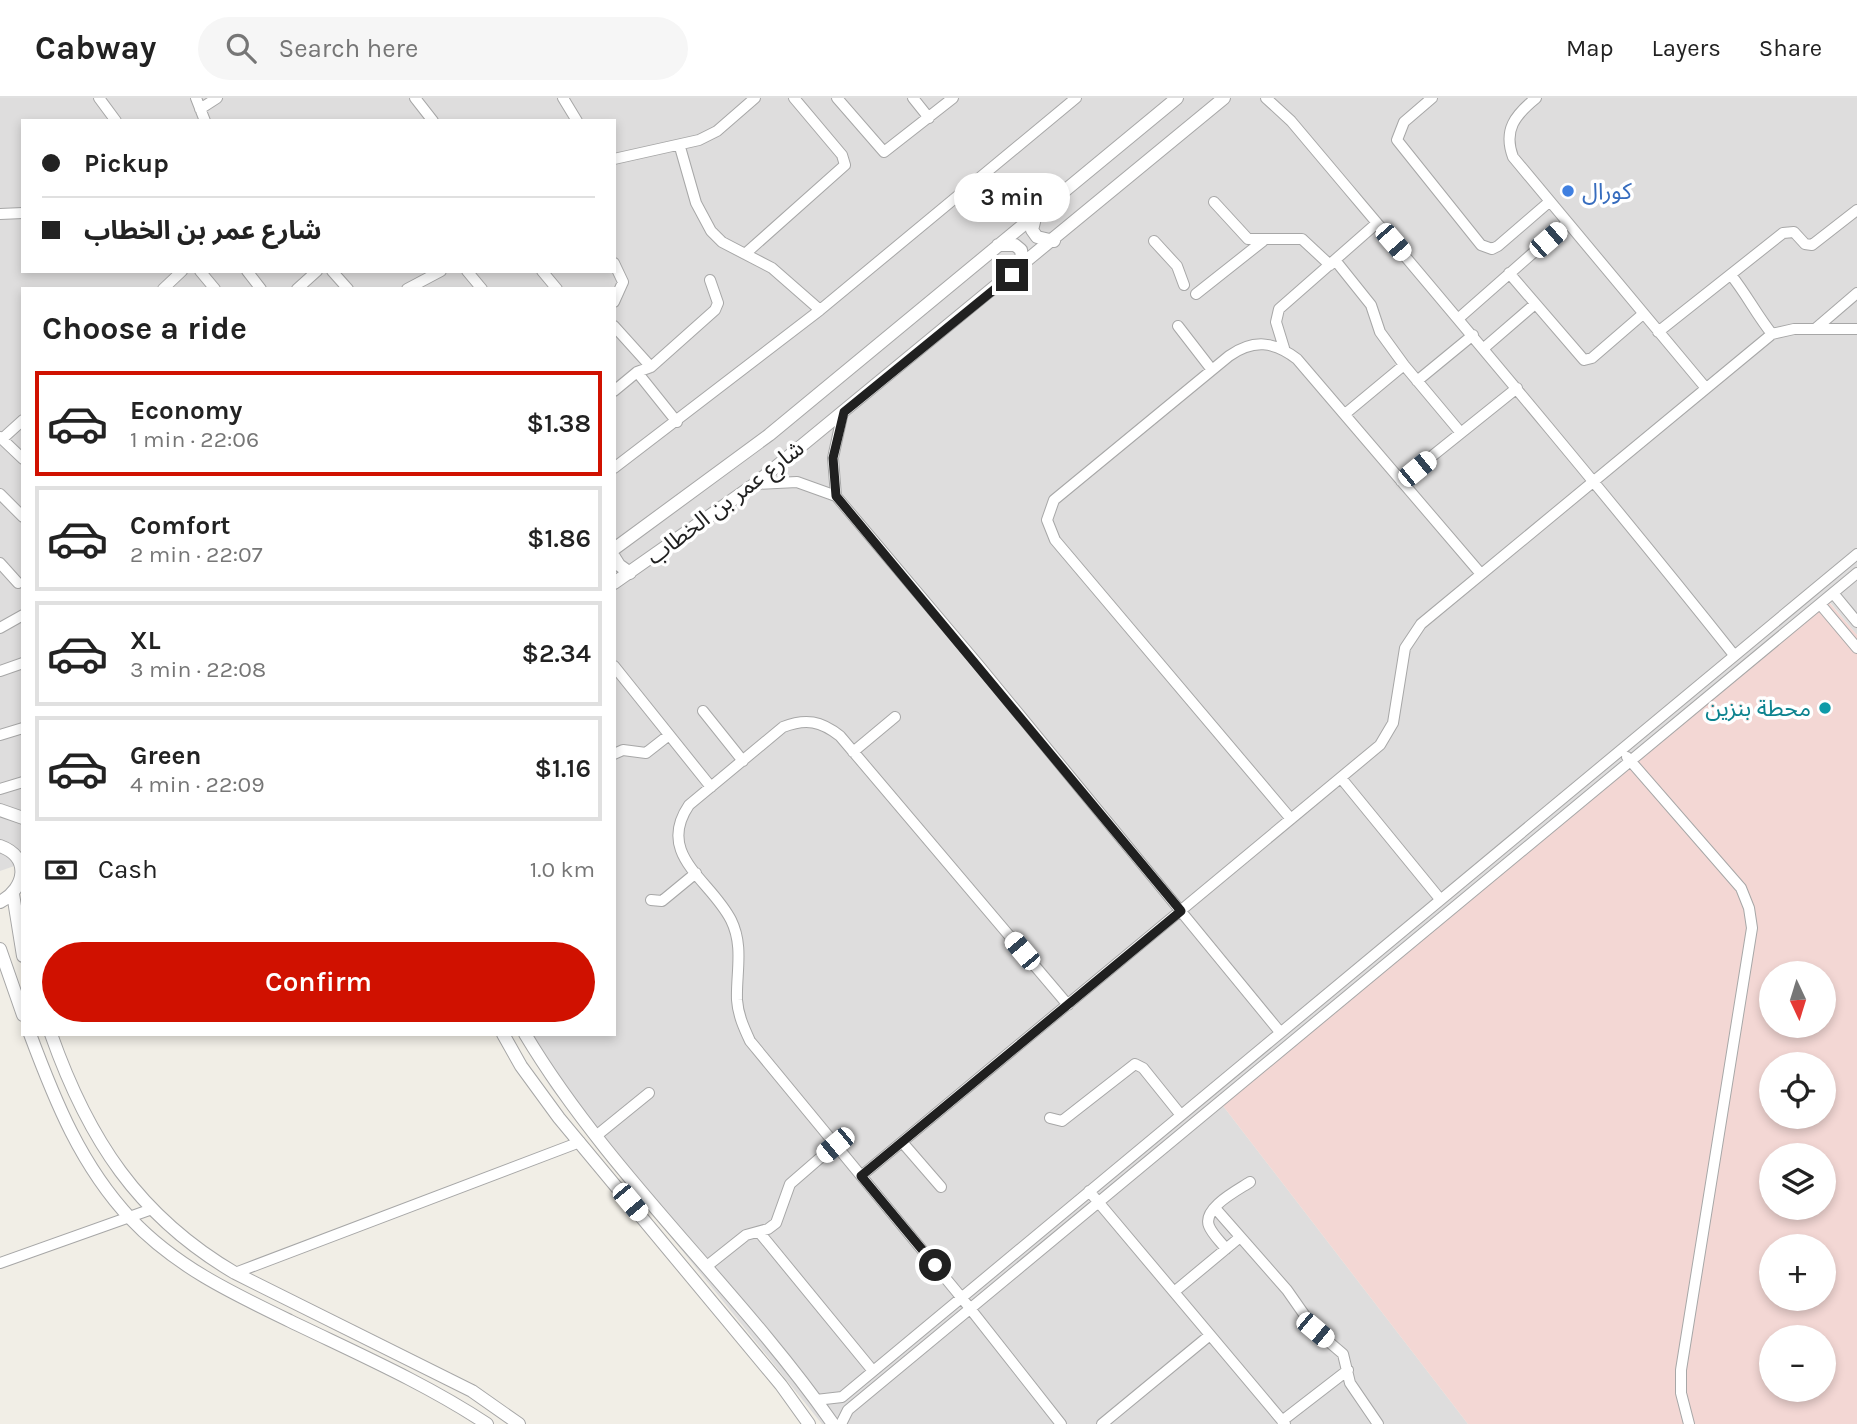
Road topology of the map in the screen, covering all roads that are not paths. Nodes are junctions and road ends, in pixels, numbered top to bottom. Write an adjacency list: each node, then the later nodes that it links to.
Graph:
1 (99, 98): 18 (street)
2 (217, 98): 16 (street)
3 (415, 98): 19 (street)
4 (563, 98): 20 (street)
5 (755, 98): 21 (street)
6 (794, 98): 35 (street)
7 (837, 98): 17 (street)
8 (913, 98): 17 (street)
9 (953, 98): 17 (street)
10 (1076, 98): 63 (street)
11 (1177, 98): 28 (street, شارع عمر بن الخطاب)
12 (1224, 98): 31 (street, شارع عمر بن الخطاب)
13 (1432, 98): 24 (street)
14 (1536, 98): 24 (street)
15 (1273, 100): 29 (street)
16 (198, 104)
17 (929, 118)
18 (115, 119)
19 (431, 119)
20 (576, 119)
21 (680, 147): 22 (street); 35 (street)
22 (616, 159)
23 (1214, 202): 33 (street)
24 (1549, 202): 30 (street)
25 (1857, 210): 48 (street)
26 (21, 213): 27 (street)
27 (0, 214)
28 (1036, 214): 31 (street); 34 (street, شارع عمر بن الخطاب)
29 (1377, 223): 36 (street); 65 (street)
30 (1567, 223): 47 (street); 64 (street)
31 (1054, 241): 37 (street, شارع عمر بن الخطاب)
32 (1154, 241): 51 (street)
33 (1263, 241): 36 (street); 60 (street)
34 (998, 245): 37 (street); 97 (street, شارع عمر بن الخطاب)
35 (745, 254): 63 (street)
36 (1332, 263): 73 (street); 75 (street)
37 (1023, 266): 83 (street, شارع عمر بن الخطاب)
38 (616, 267): 61 (street)
39 (180, 273): 52 (street)
40 (202, 273): 53 (street)
41 (249, 273): 54 (street)
42 (315, 273): 55 (street)
43 (334, 273): 56 (street)
44 (439, 273): 50 (street)
45 (469, 273): 57 (street)
46 (544, 273): 58 (street)
47 (1510, 273): 62 (street); 65 (street)
48 (1731, 275): 70 (street); 71 (street)
49 (710, 280): 76 (street)
50 (426, 285)
51 (1184, 285)
52 (165, 287)
53 (213, 287)
54 (259, 287)
55 (299, 287)
56 (346, 287)
57 (480, 287)
58 (555, 287)
59 (1857, 293): 68 (street)
60 (1196, 294)
61 (616, 298)
62 (1535, 304): 64 (street); 74 (street)
63 (820, 310): 86 (street)
64 (1643, 314): 70 (street)
65 (1459, 318): 72 (street)
66 (1178, 326): 77 (street)
67 (616, 328): 76 (street)
68 (1815, 329): 69 (street); 71 (street)
69 (1857, 329)
70 (1658, 332): 80 (street)
71 (1772, 334): 80 (street)
72 (1473, 335): 74 (street); 79 (street)
73 (1284, 348): 77 (street); 84 (street)
74 (1484, 348): 81 (street)
75 (1404, 365): 79 (street); 84 (street)
76 (651, 367): 78 (street)
77 (1212, 370): 133 (street)
78 (637, 372): 82 (street); 86 (street)
79 (1417, 381): 87 (street)
80 (1705, 387): 91 (street)
81 (1517, 388): 87 (street); 91 (street)
82 (616, 389)
83 (844, 412): 93 (street, شارع عمر بن الخطاب); 95 (street)
84 (1345, 414): 92 (street)
85 (21, 422): 88 (street)
86 (677, 422): 90 (street)
87 (1461, 433): 92 (street)
88 (3, 444): 89 (street)
89 (21, 458)
90 (616, 467)
91 (1594, 480): 103 (street); 113 (street)
92 (1402, 481): 103 (street)
93 (755, 484): 95 (street); 101 (street, شارع عمر بن الخطاب)
94 (0, 494): 96 (street)
95 (836, 496): 142 (street)
96 (21, 515)
97 (616, 548)
98 (1857, 554): 113 (street)
99 (616, 560): 101 (street)
100 (0, 563): 105 (street)
101 (630, 573): 104 (street, شارع عمر بن الخطاب)
102 (1857, 573): 106 (street)
103 (1481, 574): 127 (street)
104 (616, 582)
105 (18, 583)
106 (1833, 593): 107 (street); 110 (street)
107 (1820, 604): 112 (street); 126 (street)
108 (0, 612): 111 (street)
109 (21, 616): 111 (street)
110 (1857, 622)
111 (4, 626)
112 (1857, 648)
113 (1734, 656): 122 (street)
114 (21, 666): 116 (street)
115 (616, 669): 121 (street)
116 (0, 671)
117 (703, 711): 125 (street)
118 (895, 716): 123 (street)
119 (21, 729): 120 (street)
120 (0, 735)
121 (669, 735): 124 (street); 129 (street)
122 (1621, 749): 126 (street); 139 (street)
123 (853, 752): 125 (street); 146 (street)
124 (616, 753)
125 (743, 761): 129 (street)
126 (1631, 761): 167 (street); 195 (street)
127 (1341, 778): 133 (street); 139 (street)
128 (21, 783): 130 (street)
129 (711, 787): 136 (street)
130 (0, 789)
131 (0, 810): 132 (street)
132 (21, 817)
133 (1291, 819): 142 (street)
134 (12, 848): 135 (street)
135 (21, 865)
136 (696, 873): 140 (street); 161 (street)
137 (21, 881): 138 (street)
138 (13, 894): 141 (street); 143 (street)
139 (1440, 899): 149 (street)
140 (651, 900)
141 (0, 902)
142 (1181, 911): 146 (street); 149 (street)
143 (21, 944)
144 (0, 948): 147 (street)
145 (0, 973): 148 (street)
146 (1068, 1004): 160 (street)
147 (21, 1011)
148 (21, 1011)
149 (1280, 1032): 155 (street)
150 (31, 1036): 162 (street)
151 (52, 1036): 158 (street)
152 (504, 1036): 159 (street)
153 (526, 1036): 157 (street)
154 (649, 1093): 157 (street)
155 (1181, 1114): 156 (street); 166 (street)
156 (1050, 1118)
157 (596, 1136): 175 (street)
158 (97, 1138): 162 (street); 169 (street)
159 (580, 1142): 176 (street); 181 (street)
160 (902, 1142): 163 (street); 165 (street)
161 (835, 1145): 163 (street); 171 (street)
162 (79, 1149): 170 (street)
163 (861, 1176): 178 (street)
164 (1250, 1182): 168 (street)
165 (941, 1187)
166 (1088, 1191): 167 (street); 178 (street)
167 (1099, 1202): 177 (street); 180 (street)
168 (1215, 1208): 172 (street); 173 (street)
169 (152, 1209): 170 (street); 176 (street)
170 (129, 1217): 174 (street); 187 (street)
171 (759, 1232): 175 (street); 184 (street)
172 (1239, 1238): 173 (street); 183 (street)
173 (1226, 1249): 177 (street)
174 (0, 1263)
175 (707, 1266): 179 (street)
176 (235, 1273): 188 (street)
177 (1174, 1292): 182 (street)
178 (961, 1297): 180 (street); 184 (street)
179 (738, 1305): 181 (street); 185 (street)
180 (971, 1309): 191 (street); 192 (street)
181 (725, 1317): 189 (street)
182 (1210, 1335): 186 (street); 193 (street)
183 (1348, 1370): 186 (street); 194 (street)
184 (873, 1371): 185 (street)
185 (816, 1400): 190 (street)
186 (1283, 1422)
187 (487, 1424)
188 (519, 1424)
189 (809, 1424)
190 (833, 1424)
191 (841, 1424)
192 (1061, 1424)
193 (1102, 1424)
194 (1378, 1424)
195 (1689, 1424)

